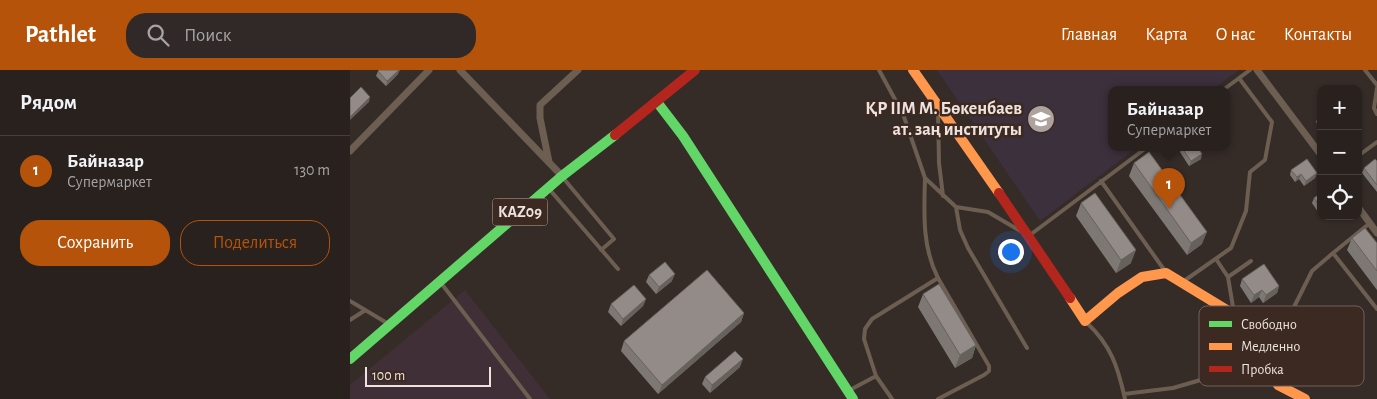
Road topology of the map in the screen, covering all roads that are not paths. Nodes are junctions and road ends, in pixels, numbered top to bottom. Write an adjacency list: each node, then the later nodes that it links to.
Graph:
1 (429, 70): 18 (street)
2 (460, 70): 21 (street)
3 (578, 70): 21 (street)
4 (695, 70): 13 (main road, KAZ09)
5 (878, 70): 23 (lane)
6 (913, 70): 14 (main road)
7 (1250, 70): 10 (lane)
8 (1257, 70): 17 (street)
9 (1365, 70): 12 (lane)
10 (1239, 78): 11 (lane); 34 (lane)
11 (1228, 86)
12 (1377, 87): 15 (lane)
13 (657, 102): 22 (main road, KAZ09); 57 (main road)
14 (938, 106): 26 (lane); 31 (main road)
15 (1377, 114)
16 (1377, 142): 20 (lane)
17 (1317, 150)
18 (350, 151)
19 (1142, 151): 24 (lane)
20 (1362, 153)
21 (549, 162): 22 (street)
22 (562, 176): 25 (main road, KAZ09); 32 (lane)
23 (925, 178): 26 (lane); 39 (lane)
24 (1102, 182): 31 (lane); 37 (lane)
25 (548, 188): 32 (lane); 40 (main road, KAZ09)
26 (943, 196): 27 (lane)
27 (956, 207): 31 (lane); 51 (lane)
28 (1362, 212): 29 (street)
29 (1370, 223): 30 (street); 33 (lane)
30 (1377, 233)
31 (1029, 236): 49 (main road)
32 (601, 250): 36 (lane)
33 (1333, 254): 45 (lane); 46 (lane)
34 (1216, 259): 38 (lane); 41 (lane)
35 (1251, 261): 38 (lane)
36 (618, 269)
37 (1166, 273): 41 (main road); 49 (main road)
38 (1228, 277): 44 (lane)
39 (938, 278): 53 (lane); 60 (lane)
40 (440, 281): 50 (main road, KAZ09); 58 (lane)
41 (1182, 283): 43 (main road)
42 (350, 302): 47 (lane)
43 (1219, 306)
44 (1233, 306)
45 (1295, 306)
46 (1377, 309)
47 (364, 310): 48 (lane); 50 (lane)
48 (350, 320)
49 (1085, 321): 56 (lane)
50 (390, 325): 52 (main road, KAZ09)
51 (1027, 348)
52 (350, 359)
53 (876, 376): 57 (lane); 59 (lane)
54 (1199, 380): 56 (lane)
55 (1280, 386): 62 (main road)
56 (1124, 394): 61 (lane)
57 (851, 395)
58 (530, 399)
59 (892, 399)
60 (938, 399)
61 (1125, 399)
62 (1305, 399)

